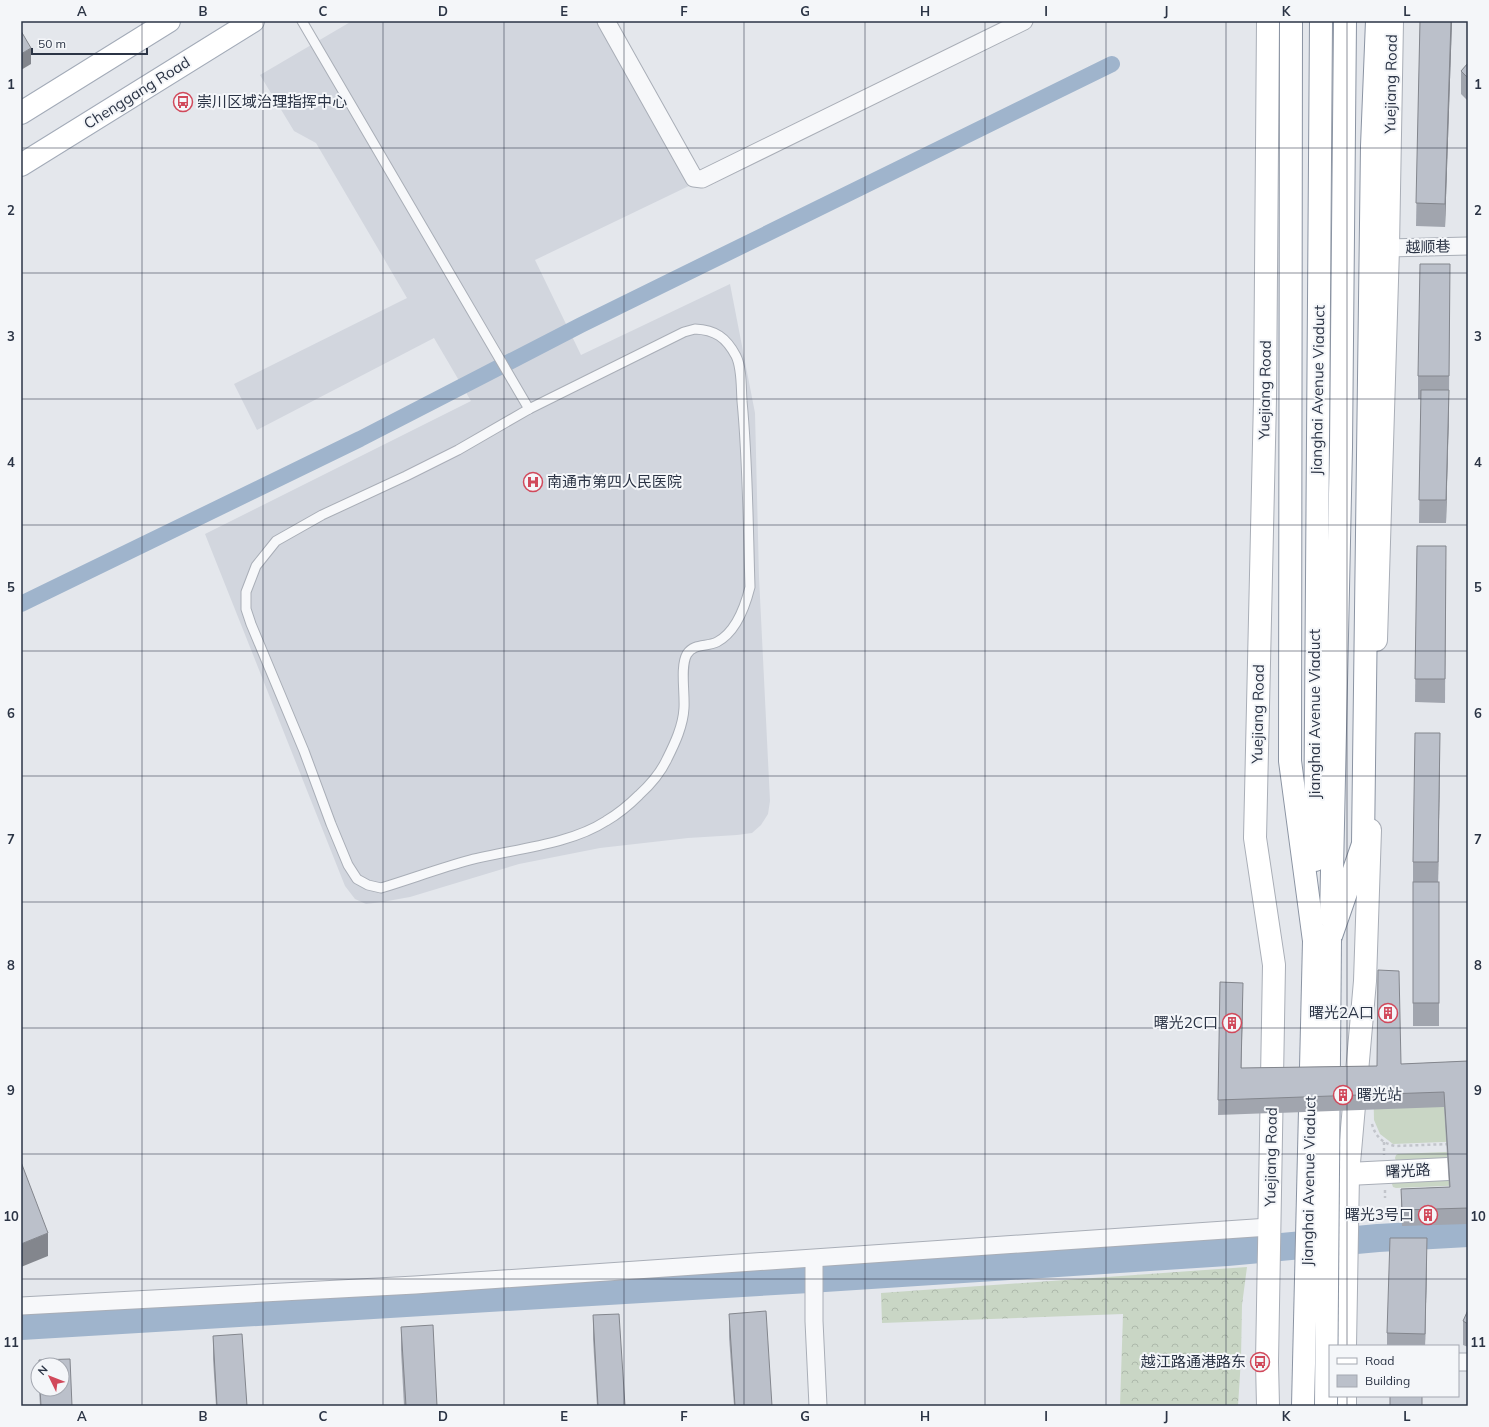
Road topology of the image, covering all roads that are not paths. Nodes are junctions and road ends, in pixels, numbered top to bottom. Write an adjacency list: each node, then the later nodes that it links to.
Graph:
1 (169, 21): 12 (main road)
2 (253, 21): 13 (main road, Chenggang Road)
3 (302, 21): 16 (lane)
4 (606, 21): 5 (street)
5 (1024, 21)
6 (1268, 21): 20 (main road, Yuejiang Road)
7 (1291, 21): 17 (main road)
8 (1321, 21): 17 (main road, Jianghai Avenue Viaduct)
9 (1345, 21): 17 (main road, Jianghai Avenue Viaduct)
10 (1377, 21): 17 (main road)
11 (1392, 21): 15 (main road, Yuejiang Road)
12 (21, 113)
13 (21, 165)
14 (1468, 246): 15 (street, 越顺巷)
15 (1388, 248): 19 (main road, Yuejiang Road)
16 (529, 409): 16 (lane)
17 (1322, 940): 26 (main road, Jianghai Avenue Viaduct, bridge); 27 (main road, Jianghai Avenue Viaduct, bridge)
18 (1468, 1168): 19 (main road, 曙光路)
19 (1348, 1174): 23 (main road, Yuejiang Road)
20 (1269, 1227): 21 (street); 25 (main road, Yuejiang Road)
21 (814, 1258): 22 (street); 24 (street)
22 (21, 1306)
23 (1345, 1345)
24 (818, 1406)
25 (1268, 1406)
26 (1303, 1406)
27 (1326, 1406)

